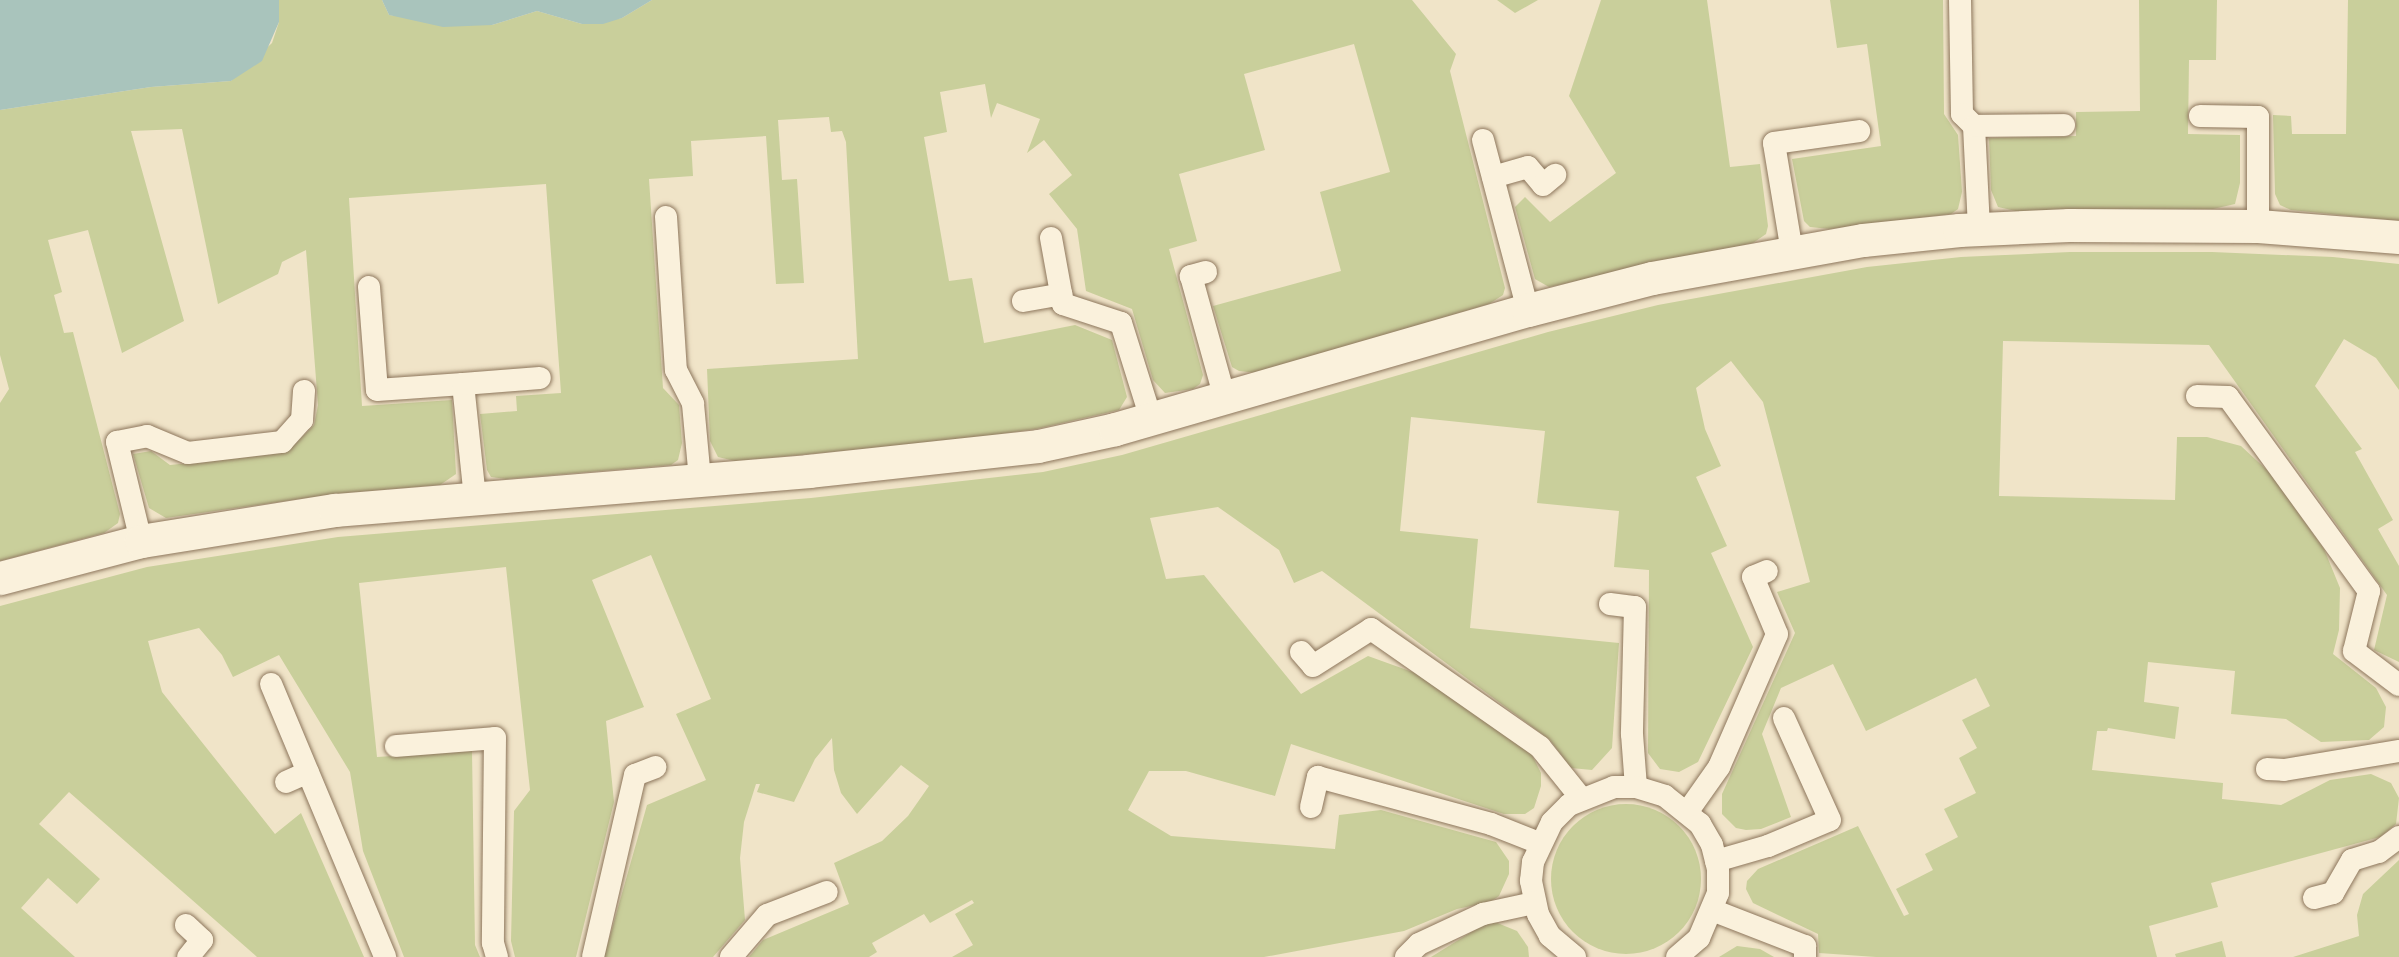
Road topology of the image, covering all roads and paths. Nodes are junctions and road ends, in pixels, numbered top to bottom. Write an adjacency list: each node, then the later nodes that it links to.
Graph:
1 (1960, 0): 4 (lane)
2 (2200, 116): 10 (lane)
3 (2064, 125): 4 (lane)
4 (1974, 126): 11 (lane)
5 (1859, 131): 14 (lane)
6 (1483, 140): 8 (lane)
7 (1555, 175): 8 (lane)
8 (1492, 177): 19 (lane)
9 (666, 217): 26 (lane)
10 (2258, 226): 11 (street); 12 (street)
11 (1979, 229): 14 (street)
12 (2399, 237)
13 (1051, 238): 17 (lane)
14 (1792, 252): 19 (street)
15 (1206, 272): 24 (lane)
16 (369, 287): 21 (lane)
17 (1061, 294): 18 (lane); 25 (lane)
18 (1023, 301)
19 (1528, 310): 24 (street)
20 (540, 378): 21 (lane)
21 (464, 384): 27 (lane)
22 (304, 391): 28 (lane)
23 (2197, 396): 34 (lane)
24 (1225, 399): 25 (street)
25 (1151, 419): 26 (street)
26 (700, 480): 27 (street)
27 (475, 498): 28 (street)
28 (141, 541): 30 (street)
29 (1767, 571): 45 (lane)
30 (0, 578)
31 (1610, 604): 42 (lane)
32 (1301, 652): 43 (lane)
33 (271, 684): 40 (lane)
34 (2399, 685)
35 (1784, 718): 48 (lane)
36 (396, 746): 58 (lane)
37 (2399, 751): 39 (lane)
38 (656, 767): 59 (lane)
39 (2266, 769)
40 (308, 772): 41 (lane); 57 (lane)
41 (286, 782)
42 (1636, 787): 43 (lane); 45 (lane)
43 (1581, 798): 47 (lane)
44 (1311, 807): 47 (lane)
45 (1688, 811): 48 (lane)
46 (2399, 837): 50 (lane)
47 (1539, 843): 51 (lane)
48 (1716, 861): 52 (lane)
49 (827, 892): 60 (lane)
50 (2314, 898)
51 (1534, 903): 54 (lane); 61 (lane)
52 (1712, 910): 55 (lane); 62 (lane)
53 (186, 926): 56 (lane)
54 (1564, 954)
55 (1682, 956)
56 (188, 957)
57 (385, 957)
58 (497, 957)
59 (593, 957)
60 (731, 957)
61 (1406, 957)
62 (1805, 957)

